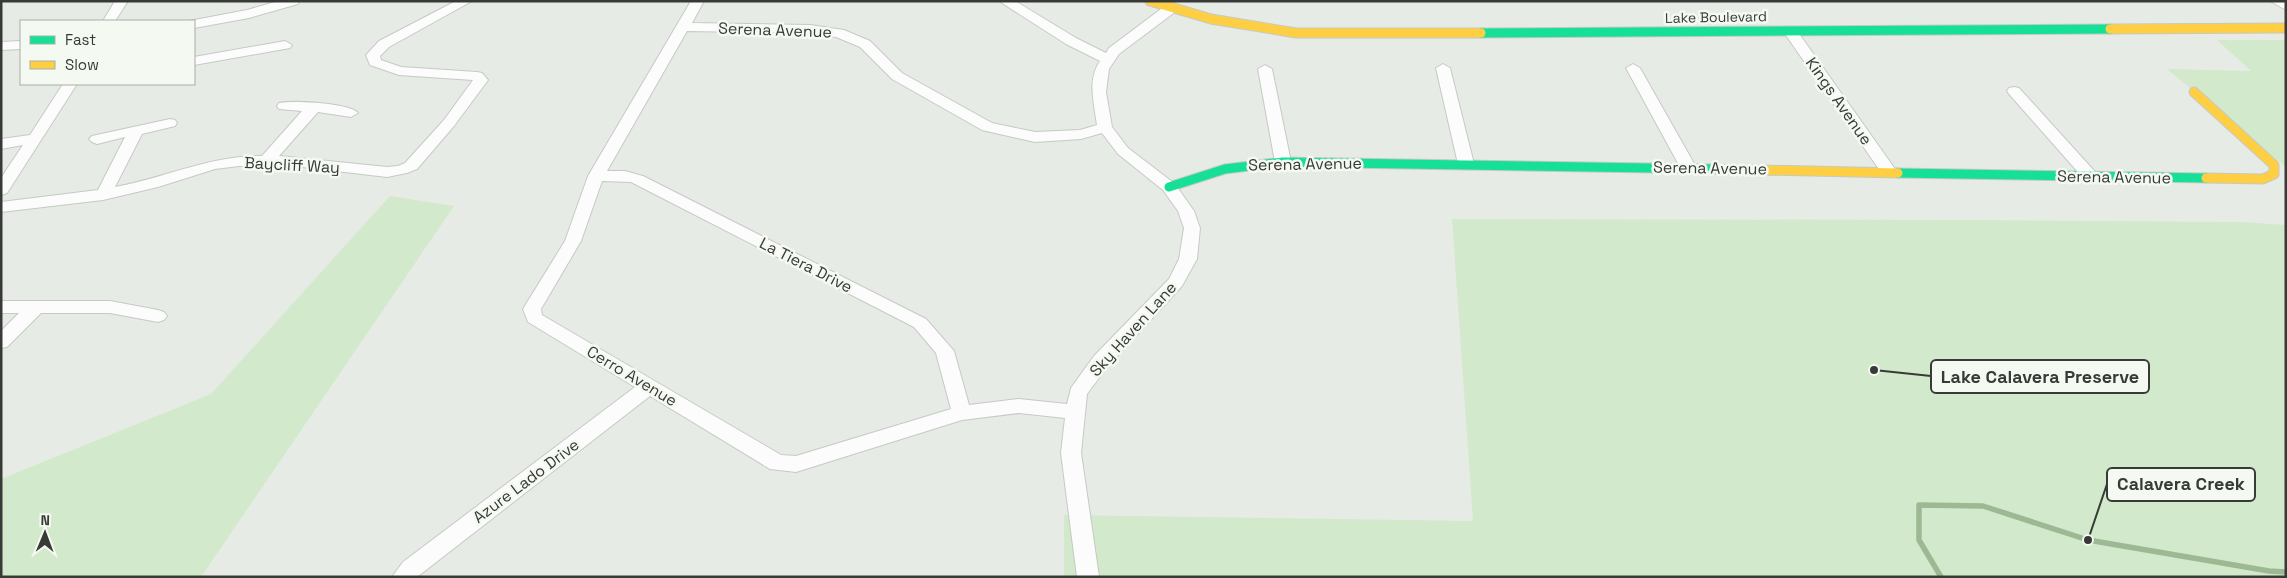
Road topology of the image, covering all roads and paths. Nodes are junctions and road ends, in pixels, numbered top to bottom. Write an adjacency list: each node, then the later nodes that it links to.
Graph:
1 (122, 1): 12 (street)
2 (231, 1): 11 (street)
3 (293, 1): 11 (street)
4 (466, 1): 37 (street, Baycliff Way)
5 (698, 1): 14 (street, Cerro Avenue)
6 (1005, 1): 20 (street)
7 (1150, 1): 9 (main road, Lake Boulevard)
8 (2276, 1): 10 (street)
9 (1175, 5): 16 (main road, Lake Boulevard); 20 (street)
10 (2286, 6)
11 (230, 17): 13 (street)
12 (111, 20)
13 (195, 24)
14 (683, 27): 32 (street, Serena Avenue); 42 (street, Cerro Avenue)
15 (2286, 28): 16 (main road, Lake Boulevard)
16 (1790, 31): 41 (street, Kings Avenue)
17 (285, 45): 21 (street)
18 (1, 46): 19 (street)
19 (20, 46)
20 (1107, 59): 32 (street, Sky Haven Lane)
21 (195, 61)
22 (1443, 68): 39 (street)
23 (1633, 68): 40 (street)
24 (1265, 69): 38 (street)
25 (69, 85): 34 (street)
26 (2014, 91): 43 (street)
27 (2194, 92): 43 (main road, Serena Avenue)
28 (284, 106): 29 (street)
29 (314, 107): 30 (street); 37 (street)
30 (351, 113)
31 (170, 123): 33 (street)
32 (1105, 127): 44 (street, Sky Haven Lane)
33 (135, 132): 35 (street); 46 (street)
34 (36, 138): 36 (street); 45 (street)
35 (97, 139)
36 (1, 144)
37 (267, 160): 46 (street, Baycliff Way)
38 (1283, 162): 39 (main road, Serena Avenue); 44 (main road, Serena Avenue)
39 (1466, 164): 40 (main road, Serena Avenue)
40 (1688, 167): 41 (main road, Serena Avenue)
41 (1889, 172): 43 (main road, Serena Avenue)
42 (596, 176): 52 (street, Cerro Avenue); 54 (street, La Tiera Drive)
43 (2091, 177)
44 (1169, 186): 53 (street, Sky Haven Lane)
45 (1, 190)
46 (103, 195): 47 (street, Baycliff Way)
47 (1, 207)
48 (1, 306): 49 (street)
49 (36, 307): 50 (street); 51 (street)
50 (158, 316)
51 (1, 342)
52 (650, 386): 54 (street, Cerro Avenue); 55 (street, Azure Lado Drive)
53 (1074, 412): 54 (street, Cerro Avenue); 56 (street, Sky Haven Lane)
54 (962, 413)
55 (403, 577)
56 (1088, 577)

